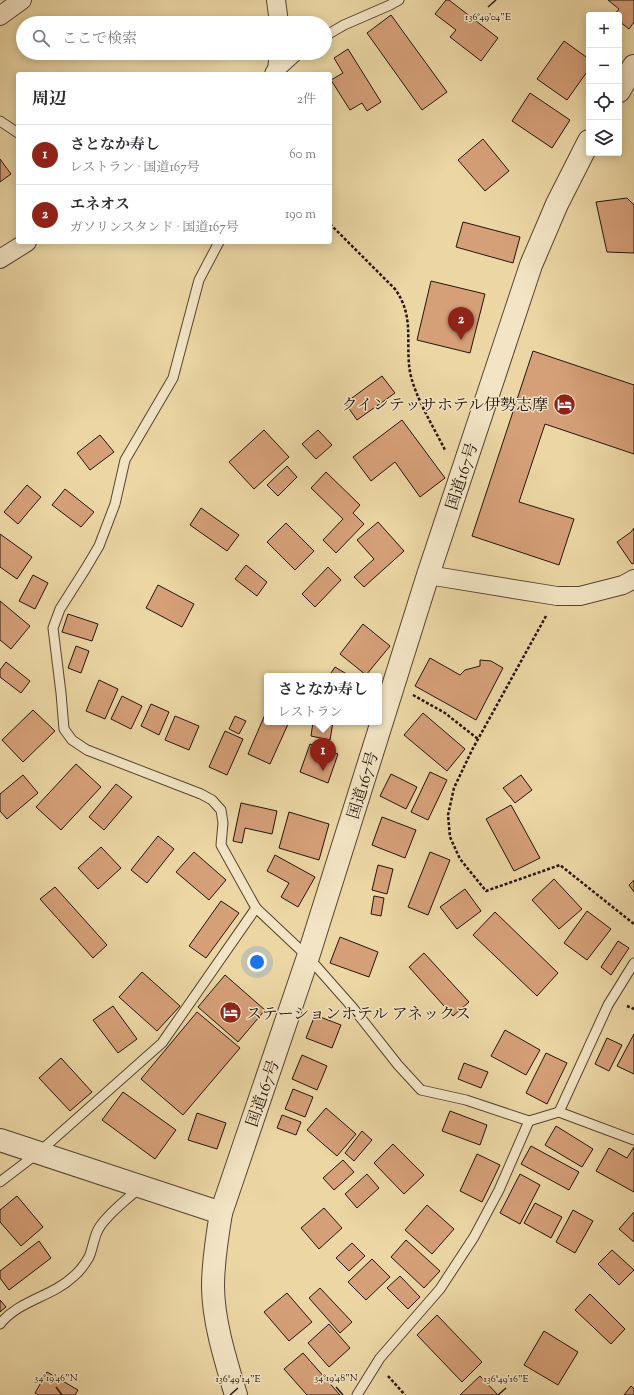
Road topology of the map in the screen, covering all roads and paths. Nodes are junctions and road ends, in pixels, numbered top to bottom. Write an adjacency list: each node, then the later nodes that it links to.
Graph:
1 (22, 0): 4 (street)
2 (276, 0): 5 (street)
3 (398, 0): 6 (lane)
4 (0, 16)
5 (278, 16)
6 (332, 32)
7 (278, 60): 10 (street)
8 (292, 60): 11 (lane)
9 (634, 66): 12 (street)
10 (275, 72)
11 (279, 72)
12 (622, 86)
13 (0, 121): 14 (lane)
14 (16, 131)
15 (586, 147): 20 (street, 国道167号)
16 (332, 226): 20 (path)
17 (24, 244): 19 (street)
18 (218, 244): 28 (lane)
19 (0, 259)
20 (460, 479): 21 (street, 国道167号)
21 (428, 575): 23 (street); 24 (street, 国道167号)
22 (634, 579): 23 (street)
23 (557, 596): 27 (path)
24 (394, 683): 25 (street, 国道167号); 27 (path)
25 (382, 721)
26 (381, 725): 30 (street, 国道167号)
27 (478, 740): 29 (path)
28 (256, 908): 30 (lane); 36 (lane)
29 (634, 924)
30 (308, 957): 33 (lane); 39 (street, 国道167号)
31 (634, 963): 32 (lane)
32 (559, 1112): 33 (lane); 35 (lane)
33 (529, 1121): 41 (lane)
34 (0, 1140): 36 (street)
35 (634, 1140)
36 (38, 1153): 37 (lane); 38 (street)
37 (0, 1182)
38 (141, 1187): 39 (street); 40 (lane)
39 (221, 1213): 42 (street, 国道167号)
40 (0, 1324)
41 (377, 1363): 43 (lane); 44 (path)
42 (236, 1395)
43 (357, 1395)
44 (405, 1395)

